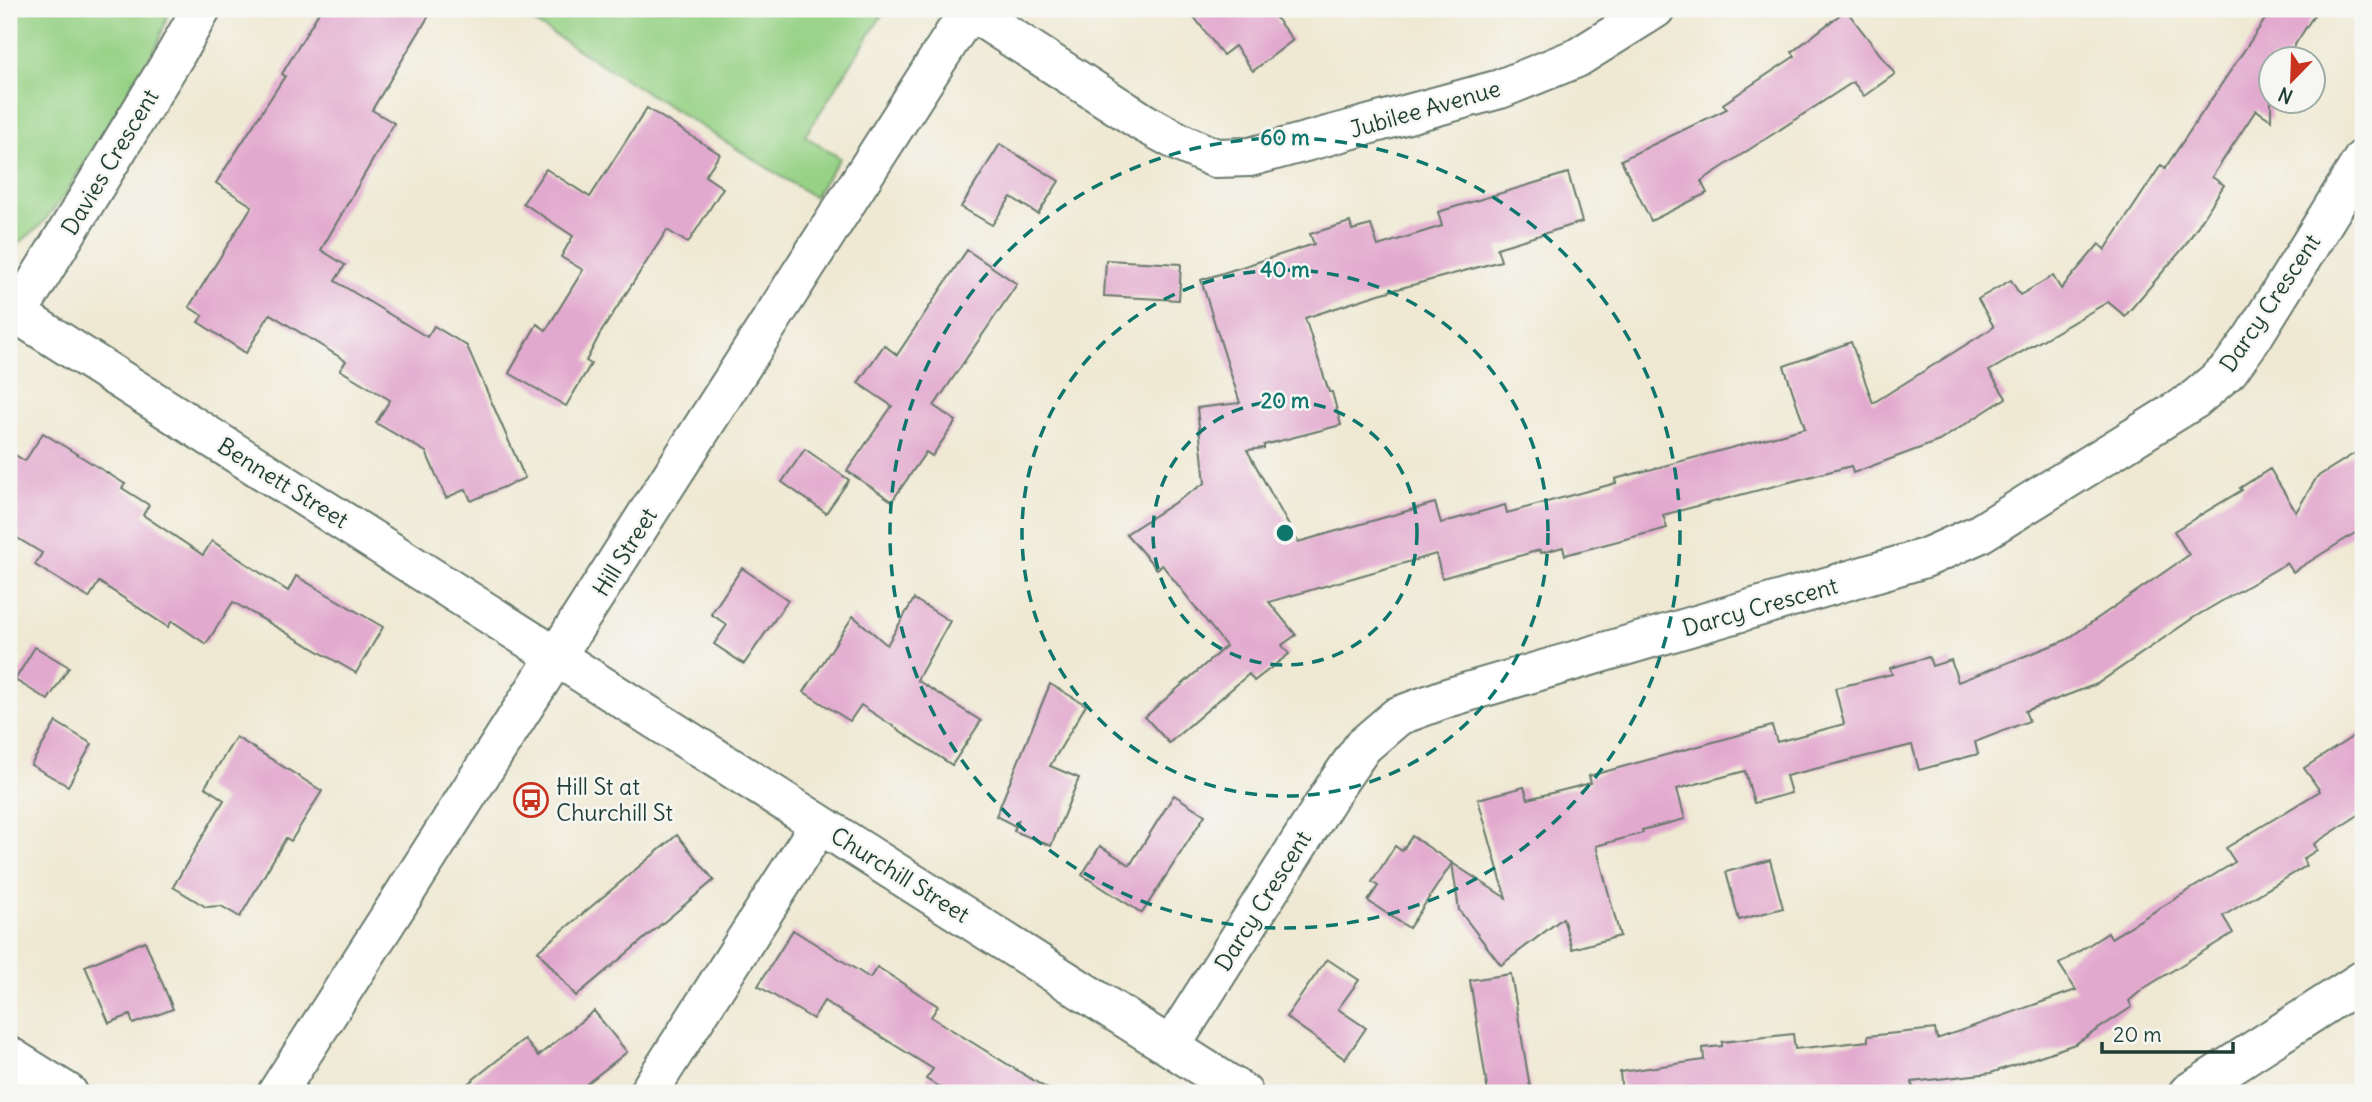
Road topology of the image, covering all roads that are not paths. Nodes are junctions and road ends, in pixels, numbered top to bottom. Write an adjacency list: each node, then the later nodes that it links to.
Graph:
1 (201, 9): 5 (street, Davies Crescent)
2 (970, 9): 3 (street, Jubilee Avenue); 6 (street, Hill Street)
3 (1655, 9)
4 (2363, 159): 9 (street, Darcy Crescent)
5 (13, 312): 6 (street, Bennett Street)
6 (558, 657): 7 (street, Churchill Street); 12 (street, Hill Street)
7 (819, 825): 9 (street, Churchill Street); 13 (street)
8 (2363, 980): 15 (street)
9 (1171, 1046): 14 (street, Churchill Street)
10 (9, 1056): 11 (street)
11 (68, 1093)
12 (277, 1093)
13 (648, 1093)
14 (1242, 1093)
15 (2188, 1093)

